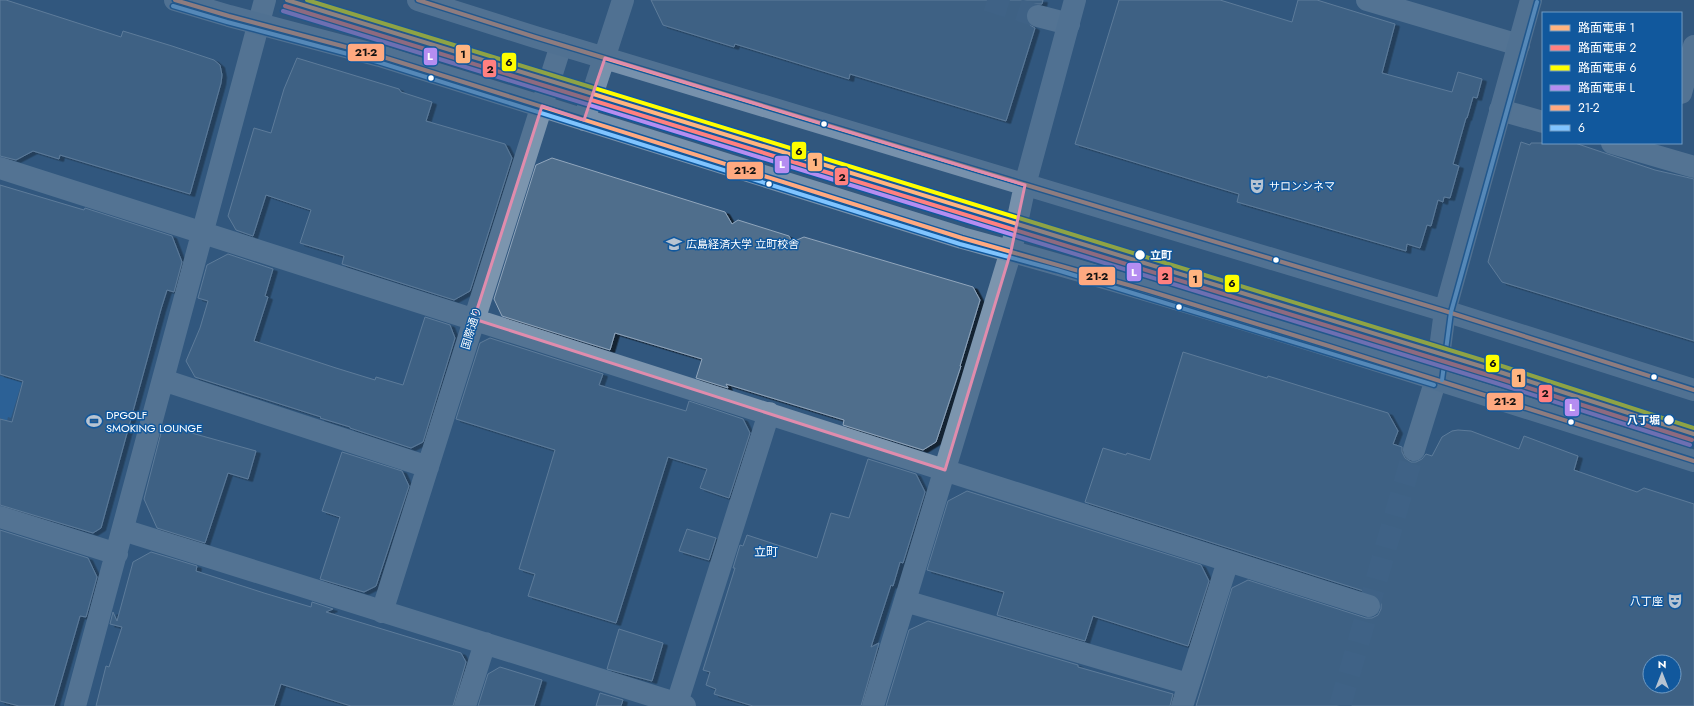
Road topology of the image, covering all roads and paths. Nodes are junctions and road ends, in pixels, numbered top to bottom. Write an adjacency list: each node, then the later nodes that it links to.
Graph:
1 (176, 0): 9 (main road)
2 (265, 0): 9 (street)
3 (418, 0): 11 (main road)
4 (623, 0): 14 (main road)
5 (1075, 0): 10 (main road)
6 (1367, 0): 12 (street)
7 (1531, 0): 12 (main road)
8 (1038, 16): 10 (street)
9 (259, 24): 16 (main road); 25 (street)
10 (1069, 24): 24 (main road)
11 (561, 45): 14 (main road); 16 (street, 国際通り)
12 (1519, 45): 17 (main road)
13 (1694, 46): 15 (street)
14 (605, 58): 18 (main road); 24 (main road)
15 (1682, 89)
16 (542, 106): 18 (main road); 28 (street, 国際通り)
17 (1500, 110): 19 (street); 27 (main road)
18 (584, 120): 26 (main road)
19 (1542, 122)
20 (1619, 144): 21 (street)
21 (1665, 151): 22 (street)
22 (1694, 167)
23 (0, 168): 25 (street)
24 (1026, 185): 26 (main road); 27 (main road)
25 (202, 233): 28 (street); 30 (street)
26 (1011, 252): 29 (main road); 36 (street)
27 (1445, 311): 29 (main road); 31 (main road)
28 (474, 319): 32 (street); 35 (street, 国際通り)
29 (1436, 379): 33 (street); 34 (main road)
30 (163, 380): 35 (street); 38 (street)
31 (1694, 390)
32 (769, 413): 36 (street); 46 (street)
33 (1414, 450)
34 (1694, 461)
35 (428, 468): 43 (street, 国際通り)
36 (945, 470): 40 (street); 41 (street)
37 (0, 517): 39 (street)
38 (124, 530): 39 (street); 43 (street)
39 (116, 554): 47 (street)
40 (1228, 561): 42 (street); 45 (street)
41 (905, 601): 45 (street); 49 (street)
42 (1369, 606)
43 (382, 612): 44 (street)
44 (485, 643): 46 (street); 48 (street)
45 (1188, 684): 50 (street)
46 (681, 705)
47 (76, 706)
48 (465, 706)
49 (873, 706)
50 (1182, 706)

